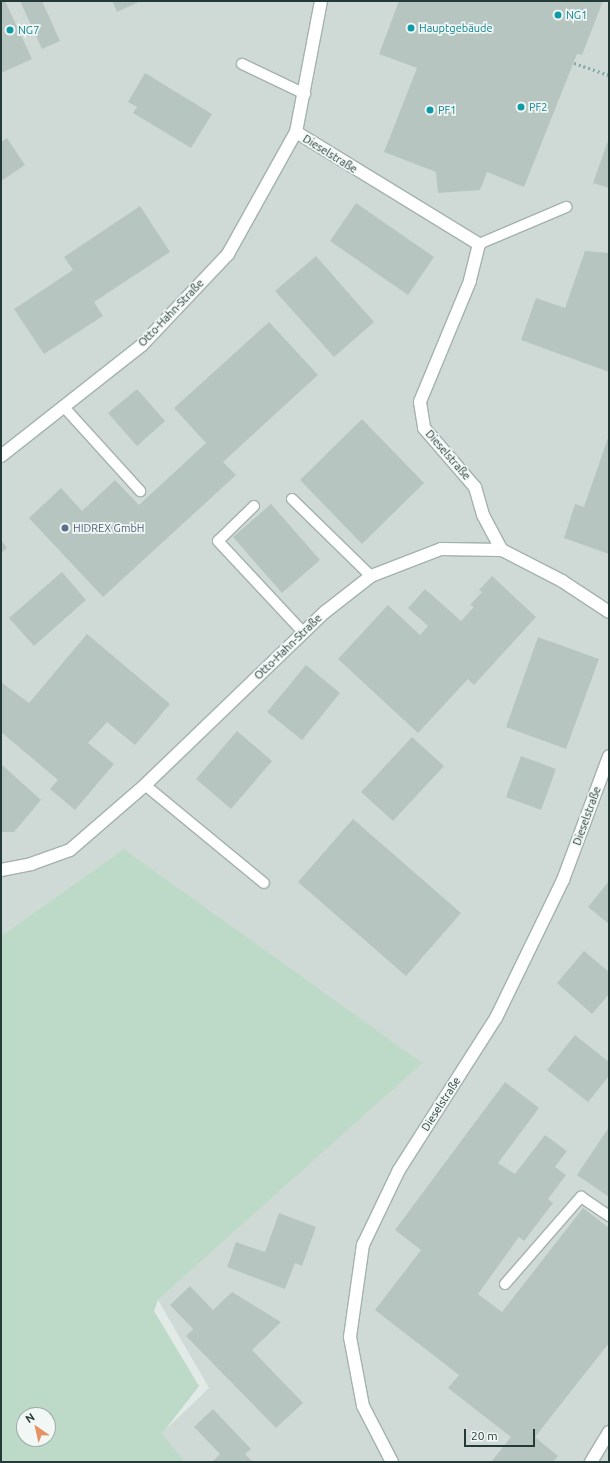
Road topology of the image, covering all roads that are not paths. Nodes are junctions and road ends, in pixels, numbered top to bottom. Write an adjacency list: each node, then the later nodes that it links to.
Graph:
1 (321, 1): 3 (street, Dieselstraße)
2 (242, 64): 3 (lane)
3 (305, 94): 4 (street, Dieselstraße)
4 (296, 132): 6 (street, Dieselstraße); 7 (street, Otto-Hahn-Straße)
5 (566, 207): 6 (lane)
6 (479, 244): 12 (street, Dieselstraße)
7 (63, 406): 8 (street, Otto-Hahn-Straße); 9 (lane)
8 (1, 456)
9 (140, 491)
10 (292, 500): 13 (lane)
11 (254, 506): 15 (lane)
12 (502, 550): 13 (street, Otto-Hahn-Straße); 14 (street, Otto-Hahn-Straße)
13 (371, 576): 15 (street, Otto-Hahn-Straße)
14 (609, 612)
15 (303, 632): 17 (street, Otto-Hahn-Straße)
16 (609, 756): 23 (street, Dieselstraße)
17 (145, 785): 18 (street, Otto-Hahn-Straße); 19 (lane)
18 (1, 870)
19 (264, 882)
20 (609, 1216): 21 (lane)
21 (505, 1284)
22 (609, 1432): 24 (street)
23 (392, 1462)
24 (591, 1462)

